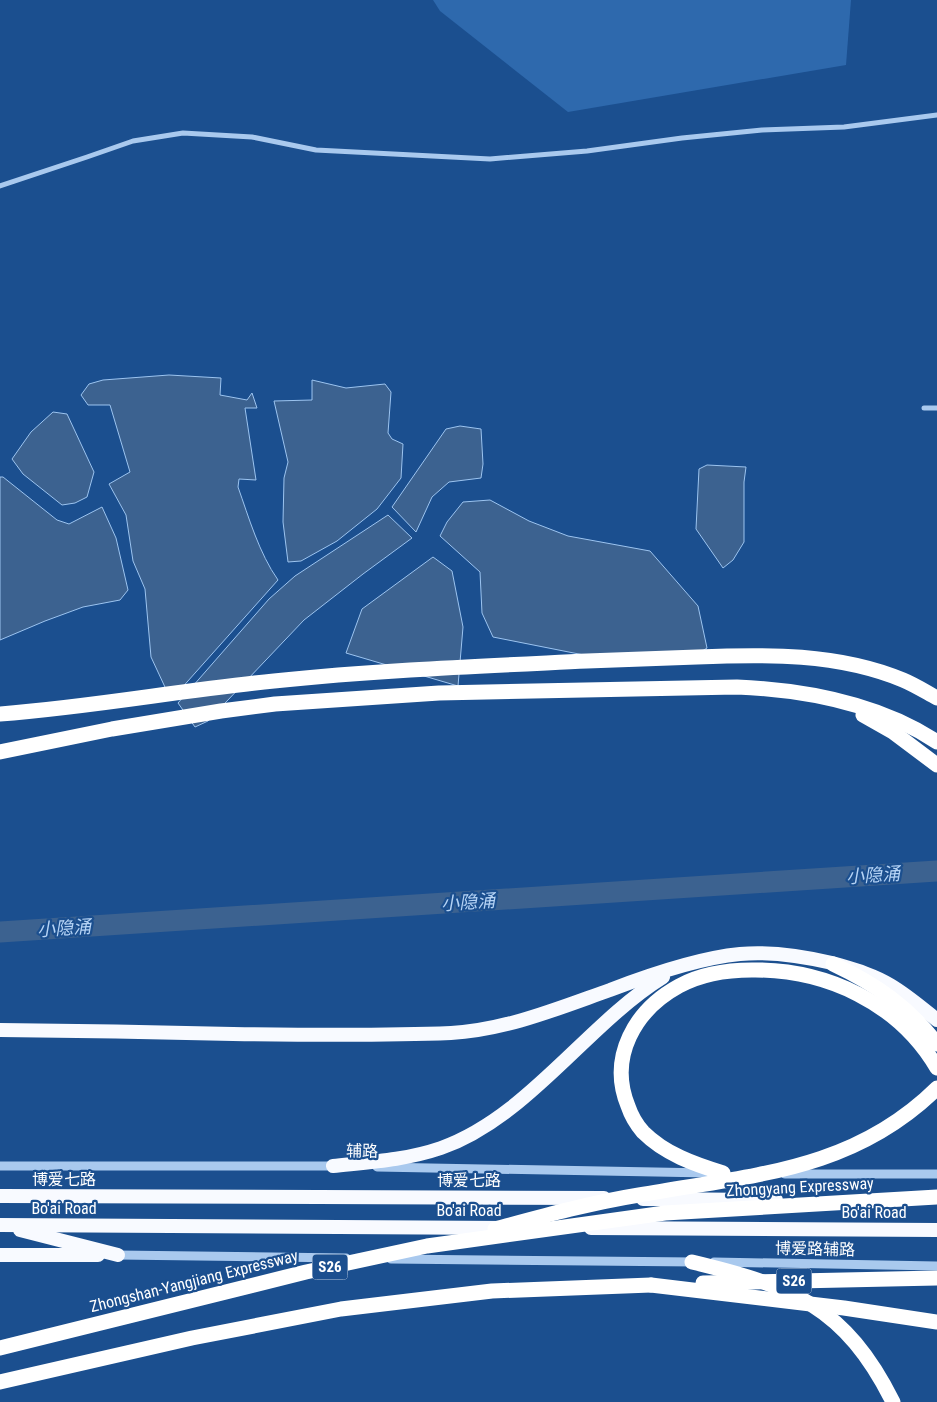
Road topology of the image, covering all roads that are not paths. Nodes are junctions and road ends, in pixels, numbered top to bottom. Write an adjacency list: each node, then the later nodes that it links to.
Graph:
1 (937, 115): 2 (street)
2 (0, 186)
3 (924, 408): 4 (street)
4 (937, 408)
5 (828, 698): 8 (highway); 9 (highway); 10 (highway)
6 (937, 698): 7 (highway)
7 (0, 714)
8 (937, 742)
9 (0, 752)
10 (937, 765)
11 (833, 964): 12 (highway); 13 (highway); 15 (highway)
12 (683, 966): 14 (highway); 19 (highway)
13 (937, 1020)
14 (0, 1030)
15 (937, 1044)
16 (937, 1068): 20 (highway)
17 (937, 1088): 27 (highway, bridge)
18 (0, 1166): 19 (street, 辅路)
19 (333, 1166): 20 (street, 辅路)
20 (723, 1173): 21 (street)
21 (937, 1174)
22 (0, 1196): 24 (highway, 博爱七路)
23 (937, 1197): 27 (highway, Zhongshan-Yangjiang Expressway / S26, bridge)
24 (937, 1202)
25 (0, 1225): 26 (highway, Bo'ai Road); 29 (highway)
26 (937, 1230)
27 (427, 1246): 35 (highway, Zhongshan-Yangjiang Expressway / S26, bridge)
28 (0, 1255): 29 (highway)
29 (118, 1255): 30 (street, 博爱路辅路)
30 (692, 1262): 31 (street, 博爱路辅路); 37 (highway)
31 (937, 1266)
32 (937, 1278): 33 (highway, S26, bridge)
33 (652, 1285): 34 (highway, bridge); 36 (highway, S26)
34 (937, 1322)
35 (0, 1348)
36 (0, 1382)
37 (892, 1402)

